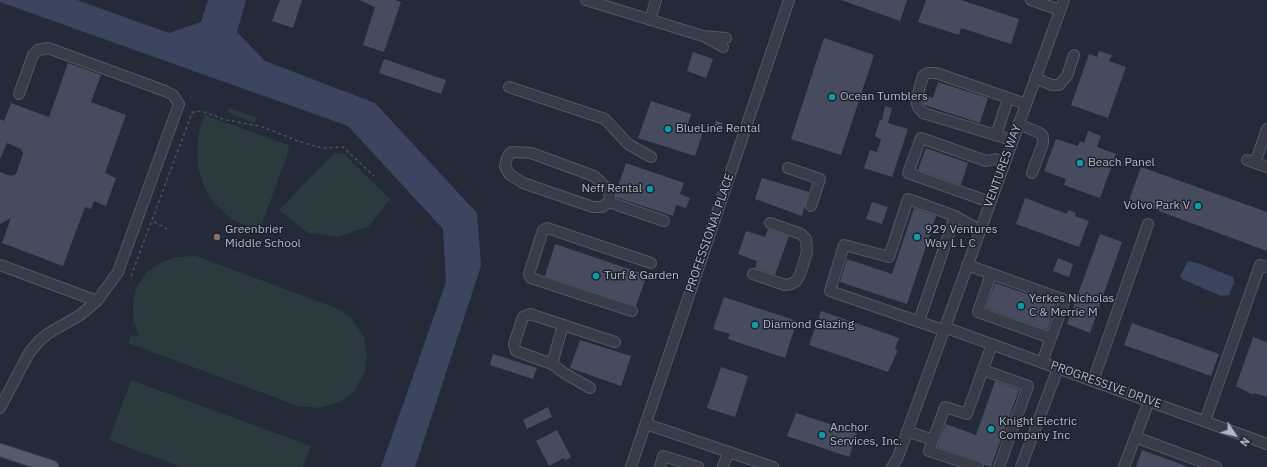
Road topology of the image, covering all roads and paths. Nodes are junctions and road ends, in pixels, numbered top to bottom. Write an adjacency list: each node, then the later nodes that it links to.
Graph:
1 (586, 0): 7 (street)
2 (656, 0): 7 (street)
3 (789, 0): 59 (street, PROFESSIONAL PLACE)
4 (1031, 0): 6 (street)
5 (1064, 0): 6 (street, VENTURES WAY)
6 (1060, 10): 10 (street, VENTURES WAY)
7 (650, 20): 8 (street)
8 (725, 43)
9 (1074, 55): 10 (street)
10 (1035, 78): 14 (street, VENTURES WAY)
11 (509, 86): 19 (street)
12 (19, 94): 42 (street)
13 (1008, 99): 14 (street); 17 (street); 17 (street)
14 (1026, 104): 15 (street, VENTURES WAY)
15 (1018, 124): 18 (street, VENTURES WAY); 23 (street)
16 (1267, 129): 21 (street)
17 (996, 135): 18 (street)
18 (1012, 140): 20 (street, VENTURES WAY)
19 (651, 157)
20 (1004, 162): 26 (street, VENTURES WAY); 26 (street)
21 (1267, 167)
22 (788, 168): 27 (street)
23 (1032, 173)
24 (374, 176): 41 (path)
25 (609, 202): 25 (street); 29 (street)
26 (990, 202): 34 (street, VENTURES WAY)
27 (811, 206)
28 (955, 216): 34 (street); 44 (street); 44 (street, PROGRESSIVE DRIVE)
29 (664, 221)
30 (154, 222): 33 (path)
31 (770, 223): 39 (street)
32 (1148, 224): 54 (street)
33 (167, 229)
34 (980, 230): 37 (street, VENTURES WAY)
35 (651, 264): 43 (street)
36 (0, 265): 42 (street)
37 (967, 265): 40 (street); 46 (street, VENTURES WAY)
38 (1267, 267): 58 (street)
39 (753, 274)
40 (991, 274): 47 (street); 47 (street)
41 (131, 276)
42 (97, 301): 57 (street)
43 (632, 311)
44 (919, 321): 46 (street, PROGRESSIVE DRIVE)
45 (563, 325): 48 (street); 51 (street); 51 (street)
46 (944, 328): 49 (street, PROGRESSIVE DRIVE); 60 (street, VENTURES WAY)
47 (1051, 338): 50 (street)
48 (615, 342)
49 (992, 344): 50 (street, PROGRESSIVE DRIVE); 53 (street)
50 (1042, 362): 52 (street, PROGRESSIVE DRIVE)
51 (552, 364): 55 (street)
52 (1058, 368): 54 (street, PROGRESSIVE DRIVE); 75 (street)
53 (983, 370): 62 (street); 74 (street)
54 (1093, 381): 56 (street, PROGRESSIVE DRIVE)
55 (590, 388)
56 (1148, 401): 58 (street, PROGRESSIVE DRIVE); 61 (street)
57 (0, 406)
58 (1205, 421): 63 (street, PROGRESSIVE DRIVE)
59 (646, 424): 65 (street); 67 (street, PROFESSIONAL PLACE)
60 (907, 431): 62 (street); 72 (street, VENTURES WAY)
61 (1135, 437): 76 (street); 77 (street)
62 (933, 440): 73 (street)
63 (1267, 444)
64 (0, 450): 66 (main road)
65 (728, 452): 70 (street); 71 (street)
66 (52, 467)
67 (631, 467)
68 (660, 467): 69 (street)
69 (698, 467)
70 (722, 467)
71 (774, 467)
72 (892, 467)
73 (978, 467)
74 (999, 467)
75 (1021, 467)
76 (1124, 467)
77 (1216, 467)

